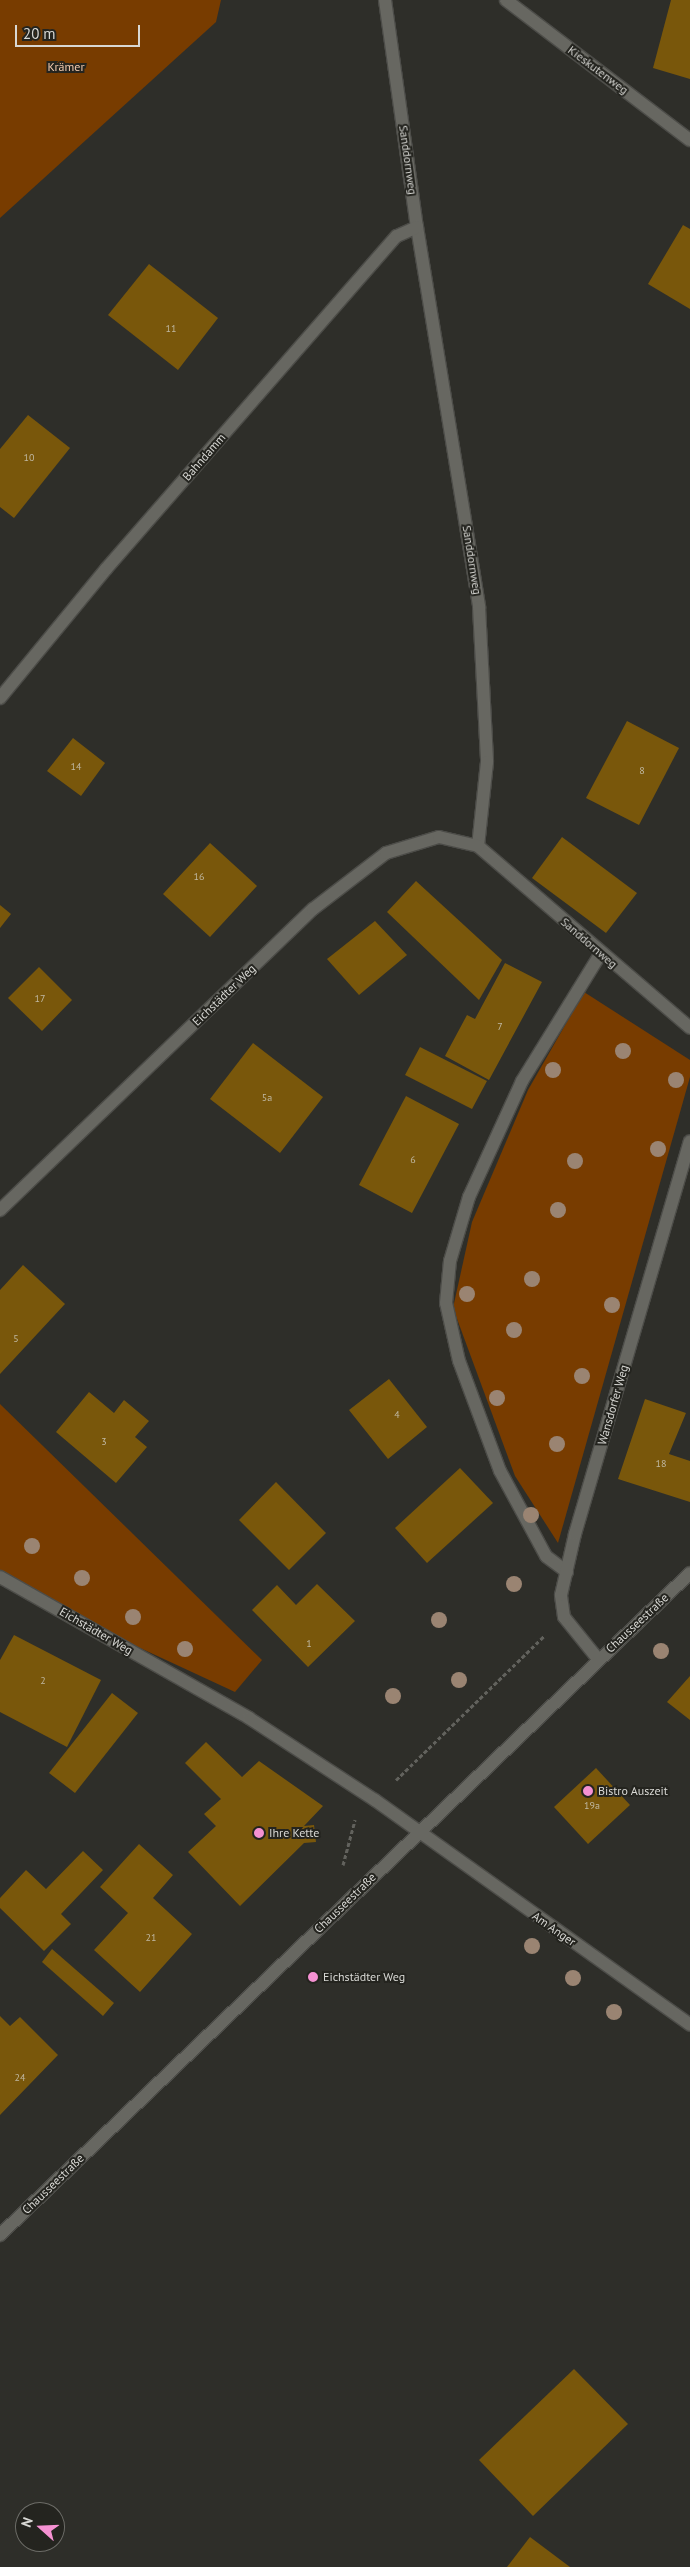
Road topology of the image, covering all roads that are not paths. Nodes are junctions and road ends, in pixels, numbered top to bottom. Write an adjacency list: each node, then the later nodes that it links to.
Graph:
1 (385, 0): 4 (street, Sanddornweg)
2 (506, 0): 3 (street, Kieskutenweg)
3 (690, 140)
4 (417, 227): 5 (street, Bahndamm); 6 (street, Sanddornweg)
5 (0, 698)
6 (478, 846): 7 (street, Sanddornweg); 10 (street, Eichstädter Weg)
7 (601, 953): 8 (street, Sanddornweg); 11 (street)
8 (690, 1028)
9 (690, 1142): 11 (street, Wansdorfer Weg)
10 (0, 1210)
11 (566, 1572): 14 (street, Wansdorfer Weg)
12 (690, 1573): 14 (street, Chausseestraße)
13 (0, 1576): 15 (street, Eichstädter Weg)
14 (598, 1659): 15 (street, Chausseestraße)
15 (418, 1832): 16 (street, Am Anger); 17 (street, Chausseestraße)
16 (690, 2025)
17 (0, 2235)

